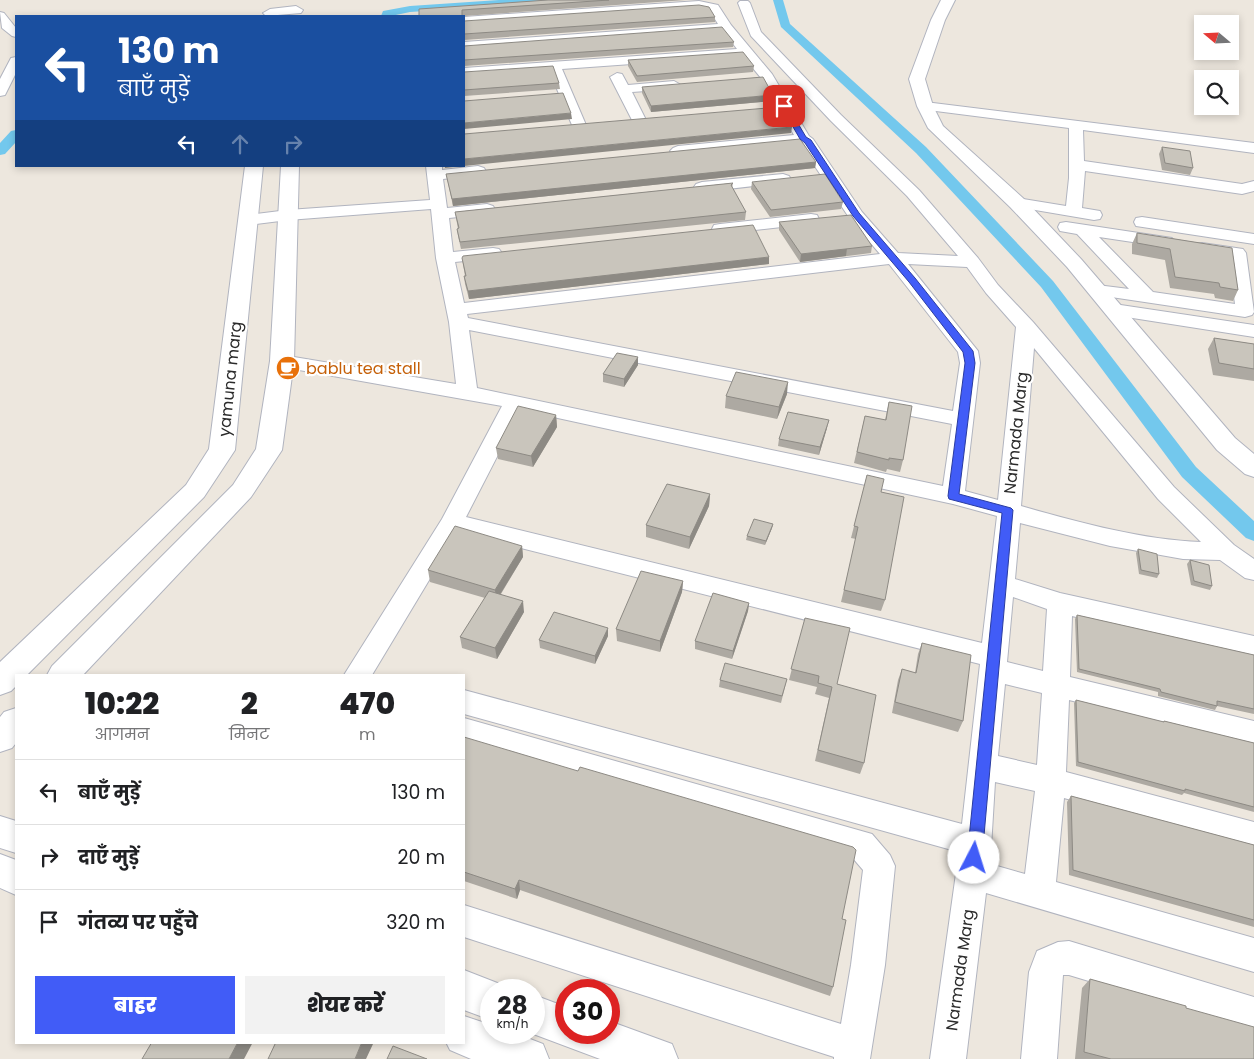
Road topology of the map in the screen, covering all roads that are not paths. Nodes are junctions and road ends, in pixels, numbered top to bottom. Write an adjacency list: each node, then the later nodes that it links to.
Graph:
1 (948, 0): 25 (street)
2 (744, 3): 55 (street)
3 (296, 9): 4 (street)
4 (270, 10)
5 (0, 16): 8 (street)
6 (465, 21): 7 (street)
7 (726, 27): 9 (street); 10 (street)
8 (15, 32)
9 (465, 46)
10 (748, 52): 13 (street); 17 (street)
11 (15, 57): 12 (street)
12 (0, 58)
13 (608, 61): 15 (street); 20 (street)
14 (8, 66): 21 (street)
15 (554, 66): 16 (street); 22 (street)
16 (465, 72)
17 (767, 77): 18 (street); 24 (street)
18 (748, 78)
19 (691, 83): 20 (street)
20 (624, 89): 27 (street)
21 (0, 92)
22 (566, 94): 23 (street); 29 (street)
23 (547, 96)
24 (784, 106): 26 (street); 32 (street)
25 (925, 106): 30 (street); 43 (street)
26 (765, 108)
27 (622, 121)
28 (596, 123): 29 (street)
29 (579, 125): 31 (street)
30 (1076, 125): 33 (street); 35 (street)
31 (560, 126)
32 (803, 139): 34 (street); 40 (street)
33 (1254, 148)
34 (664, 152)
35 (1077, 165): 41 (street); 49 (street)
36 (254, 167): 48 (street, yamuna marg)
37 (290, 167): 46 (street)
38 (495, 169): 39 (street)
39 (435, 171): 45 (street)
40 (830, 174): 42 (street); 47 (street)
41 (1254, 186)
42 (683, 189)
43 (1017, 203): 49 (street); 56 (street)
44 (507, 207): 45 (street)
45 (438, 209): 46 (street); 53 (street)
46 (288, 215): 48 (street); 63 (street)
47 (856, 215): 50 (street); 54 (street)
48 (248, 220): 79 (street, yamuna marg)
49 (1074, 222): 51 (street); 57 (street); 57 (street)
50 (699, 231)
51 (1254, 239)
52 (514, 251): 53 (street)
53 (445, 258): 58 (street)
54 (893, 258): 55 (street); 58 (street); 66 (street)
55 (972, 262): 60 (street)
56 (1097, 290): 57 (street); 59 (street)
57 (1147, 297)
58 (458, 316): 64 (street); 66 (street)
59 (1119, 317): 61 (street); 62 (street); 67 (street)
60 (1026, 326): 69 (street, Narmada Marg); 71 (street)
61 (1254, 331)
62 (1254, 342)
63 (282, 361): 64 (street); 77 (street)
64 (468, 392): 65 (street)
65 (515, 402): 68 (street); 70 (street)
66 (962, 419): 68 (street)
67 (1254, 468)
68 (953, 496): 69 (street)
69 (1007, 510): 71 (street); 73 (street, Narmada Marg)
70 (452, 522): 76 (street); 78 (street)
71 (1224, 551): 72 (street)
72 (1254, 571)
73 (1002, 584): 74 (street); 76 (street, Narmada Marg)
74 (1060, 603): 75 (street); 80 (street)
75 (1254, 647)
76 (994, 664): 80 (street); 86 (street, Narmada Marg)
77 (64, 674)
78 (361, 674)
79 (0, 682)
80 (1056, 685): 84 (street); 87 (street)
81 (465, 702): 91 (street)
82 (15, 723): 85 (street)
83 (465, 730): 103 (street)
84 (1254, 733)
85 (0, 738)
86 (982, 766): 87 (street); 91 (street, Narmada Marg)
87 (1051, 782): 89 (street); 95 (street)
88 (0, 832): 90 (street)
89 (1254, 836)
90 (15, 837)
91 (976, 842): 93 (street, Narmada Marg)
92 (0, 871): 94 (street)
93 (973, 874): 95 (street); 106 (street, Narmada Marg)
94 (15, 877)
95 (1039, 893): 97 (street)
96 (465, 920): 103 (street)
97 (1254, 955)
98 (465, 990): 99 (street)
99 (480, 996)
100 (1254, 1014): 107 (street)
101 (465, 1036): 104 (street)
102 (615, 1044): 105 (street)
103 (854, 1053)
104 (528, 1059)
105 (657, 1059)
106 (948, 1059)
107 (1039, 1059)

